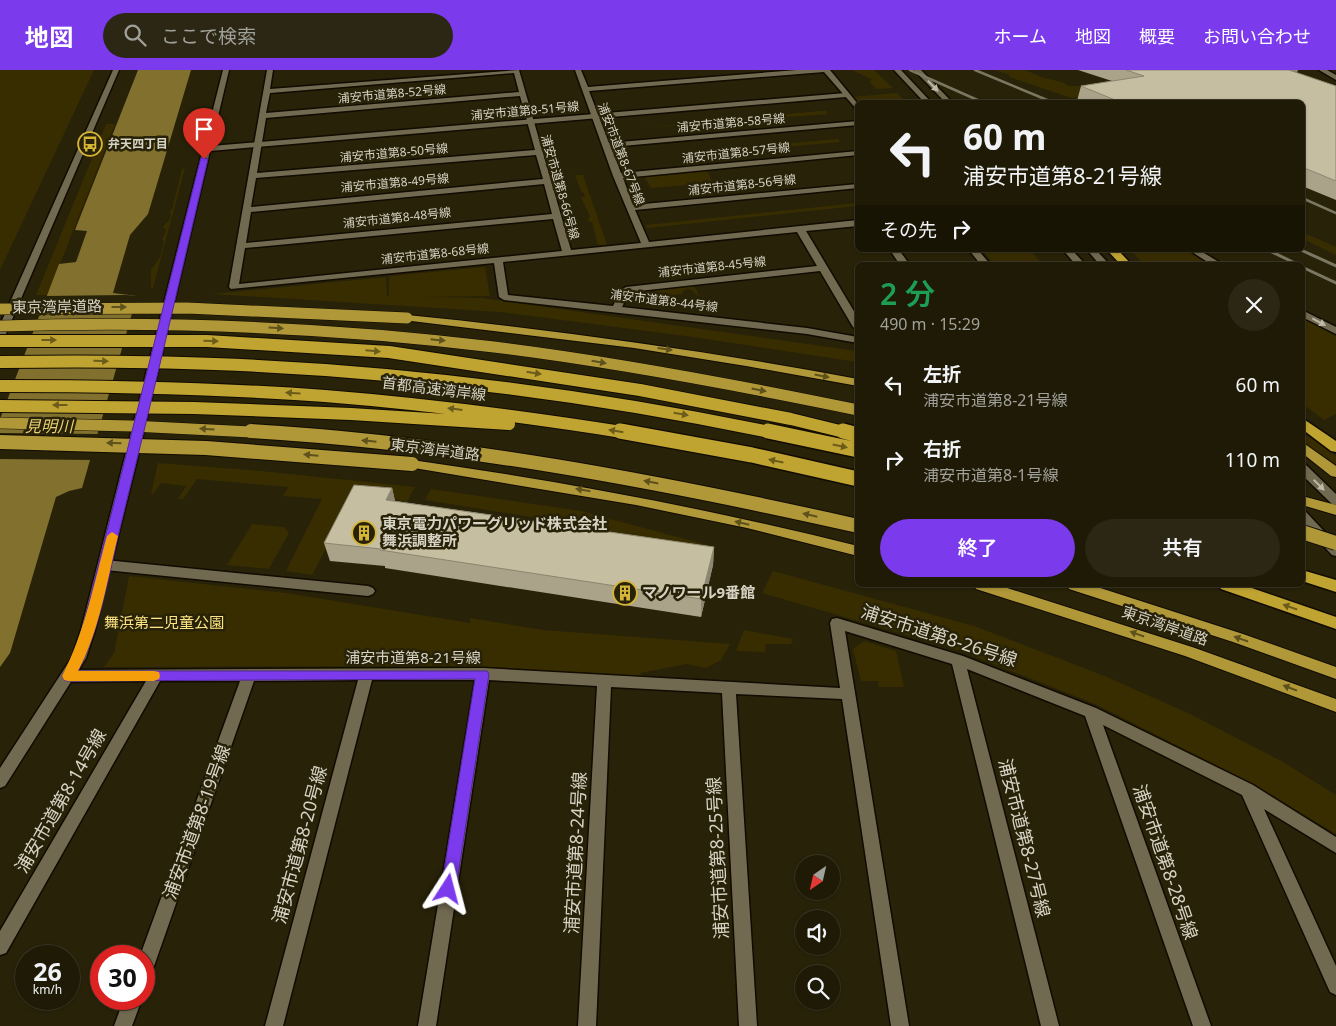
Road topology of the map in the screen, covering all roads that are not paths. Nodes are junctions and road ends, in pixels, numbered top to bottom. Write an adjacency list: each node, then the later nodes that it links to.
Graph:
1 (116, 70): 58 (street)
2 (226, 70): 24 (street)
3 (270, 70): 12 (street, 浦安市道第8-68号線)
4 (578, 70): 11 (street, 浦安市道第8-67号線)
5 (824, 70): 11 (street); 14 (street)
6 (897, 70): 15 (street)
7 (917, 70): 16 (street, one-way to 16)
8 (1322, 70): 10 (street)
9 (516, 71): 12 (street); 13 (street, 浦安市道第8-66号線)
10 (1336, 78)
11 (585, 89): 19 (street, 浦安市道第8-67号線)
12 (266, 91): 18 (street, 浦安市道第8-68号線)
13 (523, 94): 18 (street, 浦安市道第8-52号線); 20 (street, 浦安市道第8-66号線)
14 (846, 95): 17 (street); 19 (street, 浦安市道第8-51号線)
15 (926, 100)
16 (946, 100)
17 (855, 106)
18 (262, 116): 22 (street, 浦安市道第8-68号線)
19 (595, 116): 20 (street, 浦安市道第8-51号線); 23 (street, 浦安市道第8-67号線)
20 (530, 122): 22 (street, 浦安市道第8-51号線); 25 (street, 浦安市道第8-66号線)
21 (855, 123): 23 (street, 浦安市道第8-58号線)
22 (258, 144): 24 (street, 浦安市道第8-51号線); 27 (street, 浦安市道第8-68号線)
23 (607, 145): 28 (street, 浦安市道第8-67号線)
24 (206, 149): 86 (street)
25 (538, 152): 27 (street, 浦安市道第8-50号線); 29 (street, 浦安市道第8-66号線)
26 (855, 152): 28 (street, 浦安市道第8-57号線)
27 (252, 176): 32 (street, 浦安市道第8-68号線)
28 (617, 176): 31 (street, 浦安市道第8-67号線)
29 (547, 182): 32 (street, 浦安市道第8-49号線); 33 (street, 浦安市道第8-66号線)
30 (855, 186): 31 (street, 浦安市道第8-56号線)
31 (630, 208): 36 (street, 浦安市道第8-67号線)
32 (246, 210): 37 (street, 浦安市道第8-68号線)
33 (557, 216): 37 (street, 浦安市道第8-48号線); 38 (street, 浦安市道第8-66号線)
34 (855, 223): 35 (street, 浦安市道第8-68号線)
35 (800, 229): 36 (street, 浦安市道第8-68号線); 50 (street)
36 (646, 244): 38 (street, 浦安市道第8-68号線)
37 (240, 246): 44 (street, 浦安市道第8-68号線)
38 (567, 252): 44 (street, 浦安市道第8-68号線)
39 (975, 252): 45 (street)
40 (1069, 252): 46 (street)
41 (1093, 252): 47 (street)
42 (1114, 252): 48 (highway)
43 (1196, 252): 49 (street)
44 (498, 260): 51 (street, 浦安市道第8-44号線)
45 (983, 262)
46 (1078, 262)
47 (1102, 262)
48 (1123, 262)
49 (1214, 262)
50 (822, 268): 51 (street, 浦安市道第8-45号線); 55 (street)
51 (617, 308): 59 (street, 浦安市道第8-44号線)
52 (0, 309): 54 (highway, 東京湾岸道路, one-way to 54, bridge)
53 (1305, 315): 57 (street, one-way to 57)
54 (407, 318): 62 (highway, 東京湾岸道路, one-way to 62)
55 (855, 322)
56 (0, 326): 65 (highway, 東京湾岸道路, one-way to 65, bridge)
57 (1336, 331)
58 (0, 336)
59 (855, 339)
60 (0, 341): 69 (highway, one-way to 69, bridge)
61 (0, 362): 73 (highway, 首都高速湾岸線, one-way to 73, bridge)
62 (855, 382)
63 (0, 386): 66 (highway, 首都高速湾岸線, one-way to 63, bridge)
64 (0, 406): 66 (highway, one-way to 64, bridge)
65 (855, 409)
66 (563, 423): 76 (highway, 首都高速湾岸線, one-way to 66, bridge)
67 (0, 424): 81 (highway, 東京湾岸道路, one-way to 67, bridge)
68 (1305, 424): 72 (highway)
69 (855, 434)
70 (0, 442): 84 (highway, 東京湾岸道路, one-way to 70, bridge)
71 (1305, 448): 75 (highway)
72 (1336, 448)
73 (855, 449)
74 (1305, 471): 78 (street, one-way to 78)
75 (1336, 473)
76 (855, 478)
77 (1305, 501): 79 (highway)
78 (1336, 501)
79 (1336, 510)
80 (1305, 518): 85 (street)
81 (855, 525)
82 (1305, 533): 83 (highway, bridge)
83 (1336, 543)
84 (855, 550)
85 (1336, 552)
86 (105, 565): 92 (street); 99 (street)
87 (1305, 576): 88 (highway)
88 (1336, 586)
89 (987, 587): 104 (highway, 東京湾岸道路, one-way to 89)
90 (1080, 587): 95 (highway, 東京湾岸道路, one-way to 90)
91 (1232, 587): 93 (highway, one-way to 91)
92 (368, 591)
93 (1336, 623)
94 (958, 660): 103 (street, 浦安市道第8-26号線); 105 (street, 浦安市道第8-26号線); 119 (street, 浦安市道第8-27号線)
95 (1336, 673)
96 (483, 674): 98 (street, 浦安市道第8-21号線); 101 (street, 浦安市道第8-21号線); 115 (street)
97 (249, 675): 98 (street, 浦安市道第8-21号線); 100 (street, 浦安市道第8-21号線); 109 (street, 浦安市道第8-19号線)
98 (366, 675): 114 (street, 浦安市道第8-20号線)
99 (68, 676): 100 (street, 浦安市道第8-21号線); 106 (street)
100 (156, 676): 110 (street, 浦安市道第8-14号線)
101 (604, 682): 102 (street, 浦安市道第8-21号線); 116 (street, 浦安市道第8-24号線)
102 (729, 688): 103 (street, 浦安市道第8-21号線); 117 (street, 浦安市道第8-25号線)
103 (848, 694): 118 (street, 浦安市道第8-26号線)
104 (1336, 706)
105 (1091, 712): 107 (street, 浦安市道第8-26号線); 120 (street, 浦安市道第8-28号線)
106 (0, 781)
107 (1248, 790): 108 (street, 浦安市道第8-26号線); 111 (street)
108 (1336, 846)
109 (153, 945)
110 (0, 947)
111 (1336, 986)
112 (129, 1010): 113 (street)
113 (123, 1026)
114 (274, 1026)
115 (427, 1026)
116 (587, 1026)
117 (748, 1026)
118 (900, 1026)
119 (1050, 1026)
120 (1202, 1026)

